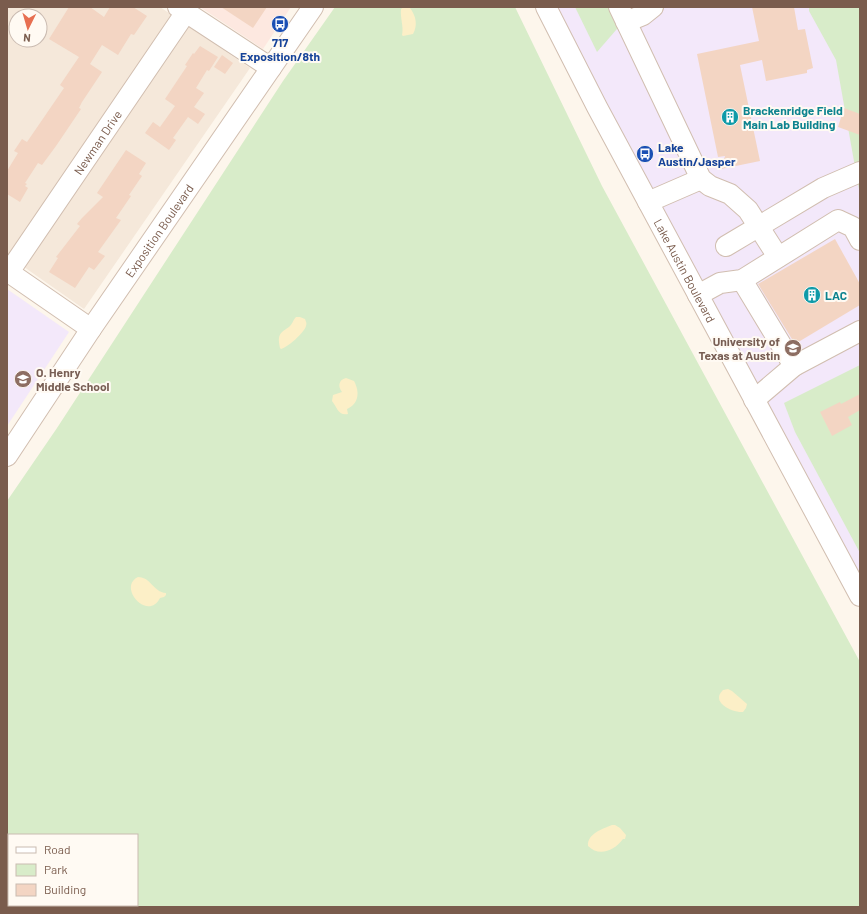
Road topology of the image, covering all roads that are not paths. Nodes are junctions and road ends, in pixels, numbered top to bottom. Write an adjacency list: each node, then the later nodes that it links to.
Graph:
1 (313, 7): 6 (street, Exposition Boulevard)
2 (547, 7): 9 (street, Lake Austin Boulevard)
3 (653, 7): 5 (street)
4 (182, 10): 6 (street); 14 (street, Newman Drive)
5 (623, 14): 8 (street)
6 (271, 68): 17 (street, Exposition Boulevard)
7 (860, 172): 10 (street)
8 (701, 179): 9 (street); 10 (street)
9 (648, 202): 16 (street, Lake Austin Boulevard)
10 (759, 226): 12 (street); 13 (street)
11 (860, 240): 13 (street)
12 (726, 246)
13 (778, 257): 15 (street)
14 (8, 272): 17 (street)
15 (742, 280): 16 (street); 19 (street)
16 (698, 295): 20 (street, Lake Austin Boulevard)
17 (92, 329): 21 (street, Exposition Boulevard)
18 (860, 331): 19 (street)
19 (794, 366): 20 (street)
20 (754, 400): 22 (street, Lake Austin Boulevard)
21 (7, 456)
22 (860, 596)

